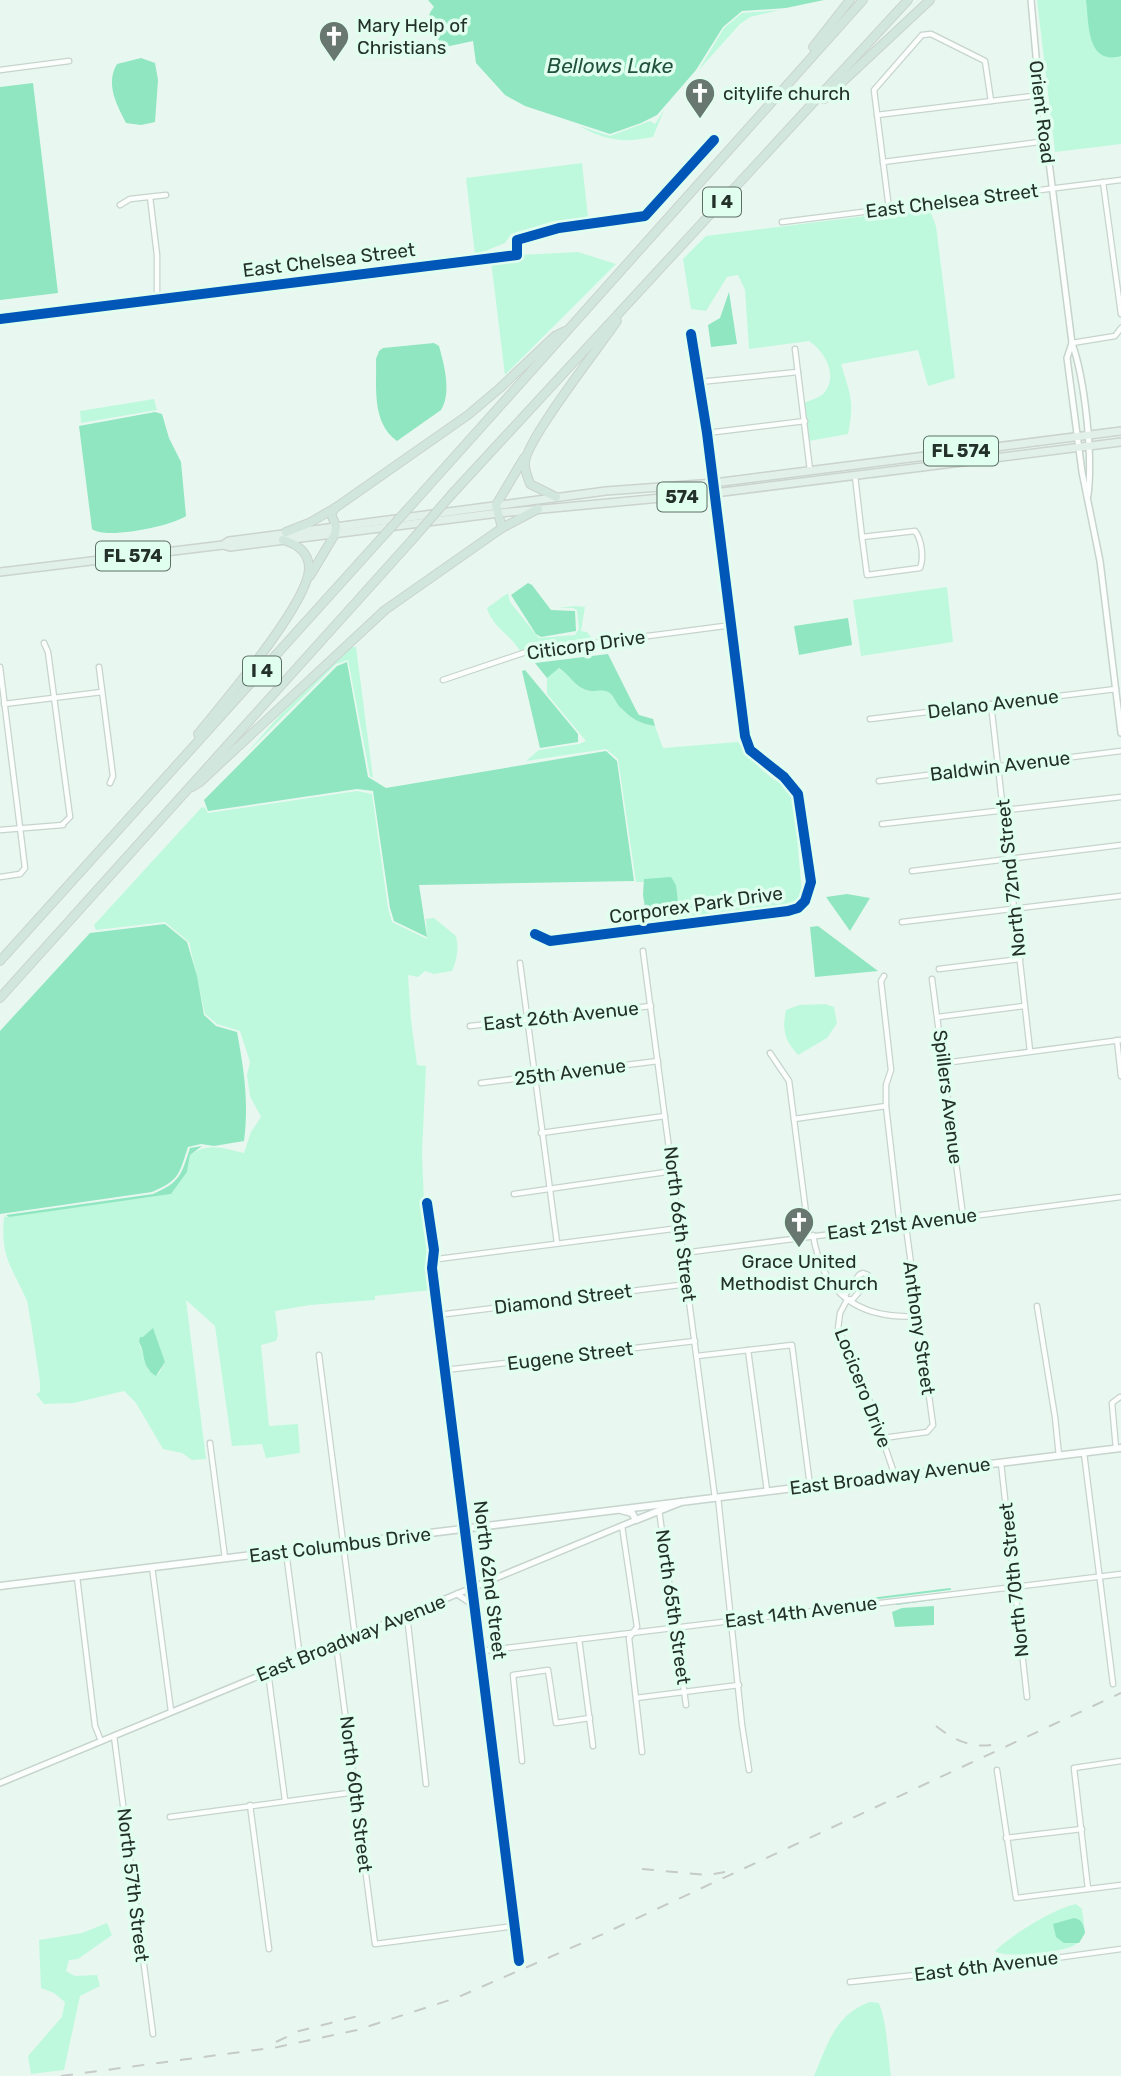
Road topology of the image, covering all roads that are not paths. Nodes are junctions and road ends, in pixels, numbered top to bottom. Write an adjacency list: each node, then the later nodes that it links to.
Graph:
1 (850, 0): 9 (highway)
2 (863, 0): 9 (highway, I 4)
3 (908, 0): 11 (highway, I 4)
4 (930, 0): 11 (highway)
5 (1029, 2): 8 (street, Orient Road)
6 (69, 61): 7 (street)
7 (0, 70)
8 (1041, 95): 10 (street); 14 (street, Orient Road)
9 (774, 97): 30 (highway, I 4)
10 (991, 101): 12 (street); 12 (street)
11 (804, 113): 25 (highway, I 4)
12 (877, 115): 15 (street)
13 (714, 140): 23 (street)
14 (1046, 141): 15 (street); 18 (street, Orient Road)
15 (883, 162): 22 (street)
16 (1121, 180): 17 (street, East Chelsea Street)
17 (1103, 183): 18 (street, East Chelsea Street); 27 (street)
18 (1052, 189): 22 (street, East Chelsea Street); 32 (street, Orient Road)
19 (166, 195): 20 (street)
20 (150, 197): 21 (street); 26 (street)
21 (120, 205)
22 (889, 209): 24 (street, East Chelsea Street)
23 (645, 216): 26 (street, East Chelsea Street)
24 (782, 222)
25 (639, 291): 44 (highway); 79 (highway, I 4, bridge)
26 (156, 299): 28 (street, East Chelsea Street)
27 (1121, 314)
28 (0, 319)
29 (1121, 328): 32 (street)
30 (568, 330): 53 (highway); 80 (highway, I 4, bridge)
31 (691, 334): 35 (street, Corporex Park Drive)
32 (1072, 343): 39 (street, Orient Road); 40 (street, Orient Road)
33 (795, 349): 34 (street)
34 (798, 372): 35 (street); 36 (street)
35 (699, 382): 38 (street, Corporex Park Drive)
36 (805, 421): 38 (street); 46 (street)
37 (1121, 431): 39 (main road, FL 574)
38 (708, 433): 49 (street, Corporex Park Drive)
39 (1087, 435): 40 (main road, FL 574); 42 (street, Orient Road)
40 (1077, 436): 43 (street, Orient Road); 45 (main road, FL 574)
41 (1121, 442): 42 (main road, 574)
42 (1088, 446): 43 (main road, 574); 51 (street, Orient Road)
43 (1079, 447): 47 (main road, 574); 51 (street, Orient Road)
44 (528, 451): 52 (highway); 54 (highway)
45 (835, 468): 46 (main road, FL 574); 48 (main road)
46 (812, 470): 48 (main road); 49 (main road, FL 574)
47 (855, 476): 48 (main road, 574); 59 (street)
48 (825, 479): 50 (main road, 574)
49 (714, 483): 50 (street, Corporex Park Drive); 52 (main road, FL 574)
50 (715, 493): 55 (main road, 574); 63 (street, Corporex Park Drive)
51 (1088, 495): 68 (street, Orient Road)
52 (556, 497): 54 (main road, FL 574)
53 (335, 508): 57 (highway); 58 (highway)
54 (498, 509): 55 (main road, 574); 56 (highway); 57 (main road, 574)
55 (538, 509): 56 (highway)
56 (502, 528): 79 (highway)
57 (335, 530): 58 (main road, 574); 62 (highway)
58 (284, 536): 60 (main road, 574); 62 (highway)
59 (862, 537): 59 (street)
60 (223, 545): 61 (main road, FL 574)
61 (0, 572)
62 (292, 608): 80 (highway)
63 (732, 625): 67 (street, Citicorp Drive); 93 (street, Corporex Park Drive)
64 (44, 643): 70 (street)
65 (0, 667): 71 (street)
66 (99, 667): 69 (street)
67 (443, 680)
68 (1115, 689): 72 (street, Delano Avenue); 74 (street, Orient Road)
69 (102, 692): 70 (street); 78 (street)
70 (53, 698): 71 (street); 84 (street)
71 (4, 704): 84 (street)
72 (991, 704): 73 (street, Delano Avenue); 76 (street, North 72nd Street)
73 (870, 719)
74 (1121, 733)
75 (1121, 751): 76 (street, Baldwin Avenue)
76 (998, 766): 77 (street, Baldwin Avenue); 82 (street, North 72nd Street)
77 (879, 781)
78 (110, 783)
79 (184, 793): 101 (highway, I 4)
80 (148, 797): 96 (highway, I 4)
81 (1121, 797): 82 (street)
82 (1004, 811): 83 (street); 87 (street, North 72nd Street)
83 (882, 824)
84 (21, 828): 85 (street); 89 (street)
85 (0, 830)
86 (1121, 845): 87 (street)
87 (1009, 859): 88 (street); 91 (street, North 72nd Street)
88 (912, 871)
89 (0, 877)
90 (1121, 896): 91 (street)
91 (1014, 908): 92 (street); 95 (street, North 72nd Street)
92 (902, 922)
93 (535, 934)
94 (643, 951): 102 (street, North 66th Street)
95 (1020, 959): 98 (street); 103 (street, North 72nd Street)
96 (0, 961)
97 (520, 963): 105 (street)
98 (939, 969)
99 (884, 976): 115 (street, Anthony Street)
100 (932, 979): 104 (street, Spillers Avenue)
101 (0, 998)
102 (651, 1006): 105 (street, East 26th Avenue); 110 (street, North 66th Street)
103 (1024, 1006): 104 (street); 108 (street, North 72nd Street)
104 (938, 1017): 111 (street, Spillers Avenue)
105 (527, 1020): 106 (street, East 26th Avenue); 113 (street)
106 (470, 1026)
107 (1119, 1040): 108 (street); 112 (street)
108 (1030, 1051): 111 (street)
109 (770, 1053): 117 (street)
110 (658, 1061): 113 (street, 25th Avenue); 116 (street, North 66th Street)
111 (944, 1063): 124 (street, Spillers Avenue)
112 (1121, 1076)
113 (535, 1077): 114 (street, 25th Avenue); 118 (street)
114 (481, 1083)
115 (886, 1106): 117 (street); 125 (street, Anthony Street)
116 (666, 1116): 118 (street); 119 (street, North 66th Street)
117 (794, 1119): 127 (street)
118 (541, 1133): 120 (street)
119 (673, 1171): 120 (street); 126 (street, North 66th Street)
120 (550, 1189): 121 (street); 128 (street)
121 (514, 1194)
122 (1121, 1196): 124 (street, East 21st Avenue)
123 (428, 1203): 130 (street, North 62nd Street)
124 (963, 1216): 125 (street, East 21st Avenue)
125 (904, 1224): 127 (street, East 21st Avenue); 135 (street, Anthony Street)
126 (680, 1228): 128 (street); 129 (street, North 66th Street)
127 (811, 1236): 129 (street, East 21st Avenue); 132 (street)
128 (557, 1243): 130 (street)
129 (683, 1252): 131 (street, North 66th Street)
130 (433, 1264): 134 (street, North 62nd Street)
131 (688, 1284): 134 (street, Diamond Street); 136 (street, North 66th Street)
132 (847, 1300): 132 (street, Locicero Drive); 135 (street); 142 (street, Locicero Drive)
133 (1037, 1306): 146 (street)
134 (438, 1315): 140 (street, North 62nd Street)
135 (919, 1316): 142 (street, Anthony Street)
136 (695, 1341): 139 (street, North 66th Street); 140 (street, Eugene Street)
137 (748, 1350): 139 (street); 149 (street); 150 (street)
138 (319, 1355): 159 (street)
139 (697, 1356): 151 (street, North 66th Street)
140 (445, 1370): 158 (street, North 62nd Street)
141 (1119, 1397): 144 (street)
142 (883, 1438): 148 (street, Locicero Drive)
143 (210, 1443): 161 (street)
144 (1119, 1449): 145 (main road, East Broadway Avenue)
145 (1084, 1453): 146 (main road, East Broadway Avenue); 165 (street)
146 (1059, 1456): 147 (main road, East Broadway Avenue)
147 (1001, 1463): 148 (main road, East Broadway Avenue); 168 (street, North 70th Street)
148 (896, 1477): 149 (main road, East Broadway Avenue)
149 (810, 1486): 150 (main road, East Broadway Avenue)
150 (767, 1491): 151 (main road, East Broadway Avenue)
151 (717, 1497): 152 (main road, East Broadway Avenue); 172 (street, North 66th Street)
152 (681, 1502): 153 (main road, East Columbus Drive); 155 (main road, East Broadway Avenue)
153 (649, 1505): 154 (main road, East Columbus Drive); 155 (main road)
154 (619, 1509): 156 (main road); 158 (main road, East Columbus Drive)
155 (659, 1510): 156 (main road, East Broadway Avenue); 173 (street, North 65th Street)
156 (636, 1520): 157 (street, East Broadway Avenue)
157 (622, 1526): 167 (street, East Broadway Avenue); 174 (street)
158 (466, 1529): 159 (main road, East Columbus Drive); 167 (street, North 62nd Street)
159 (344, 1544): 160 (main road, East Columbus Drive); 175 (street)
160 (285, 1552): 161 (main road, East Columbus Drive); 179 (street)
161 (225, 1559): 162 (main road, East Columbus Drive)
162 (152, 1567): 164 (main road, East Columbus Drive); 187 (street)
163 (1121, 1574): 165 (street, East 14th Avenue)
164 (76, 1577): 166 (main road, East Columbus Drive); 190 (street)
165 (1099, 1577): 168 (street, East 14th Avenue); 181 (street)
166 (0, 1586)
167 (473, 1588): 169 (street, East Broadway Avenue); 170 (street, North 62nd Street)
168 (1014, 1588): 172 (street, East 14th Avenue); 184 (street, North 70th Street)
169 (457, 1594): 170 (street); 171 (street, East Broadway Avenue)
170 (475, 1606): 178 (street, North 62nd Street)
171 (407, 1615): 175 (street, East Broadway Avenue); 198 (street)
172 (731, 1620): 173 (street, East 14th Avenue); 182 (street, North 66th Street)
173 (676, 1627): 174 (street, East 14th Avenue); 183 (street, North 65th Street)
174 (634, 1632): 176 (street, East 14th Avenue); 185 (street)
175 (355, 1636): 177 (street, East Broadway Avenue)
176 (579, 1639): 178 (street, East 14th Avenue); 188 (street)
177 (336, 1644): 179 (street, East Broadway Avenue); 199 (street, North 60th Street)
178 (482, 1651): 207 (street, North 62nd Street)
179 (300, 1658): 180 (street, East Broadway Avenue)
180 (268, 1672): 187 (street, East Broadway Avenue); 200 (street)
181 (1113, 1684)
182 (739, 1685): 183 (street); 195 (street, North 66th Street)
183 (685, 1692): 185 (street); 186 (street, North 65th Street)
184 (1027, 1696)
185 (636, 1698): 192 (street)
186 (686, 1705)
187 (171, 1711): 189 (street, East Broadway Avenue)
188 (590, 1718): 191 (street); 193 (street)
189 (114, 1736): 190 (street, East Broadway Avenue); 212 (street, North 57th Street)
190 (100, 1741): 197 (street, East Broadway Avenue)
191 (593, 1746)
192 (642, 1752)
193 (522, 1761)
194 (1121, 1761): 203 (street)
195 (748, 1770)
196 (998, 1770): 204 (street)
197 (0, 1783)
198 (426, 1784)
199 (356, 1792): 200 (street); 207 (street, North 60th Street)
200 (285, 1800): 201 (street)
201 (250, 1805): 202 (street); 208 (street)
202 (170, 1817)
203 (1082, 1829): 204 (street); 206 (street)
204 (1006, 1838): 206 (street)
205 (1121, 1885): 206 (street)
206 (1088, 1889)
207 (514, 1926): 210 (street, North 62nd Street)
208 (269, 1949)
209 (1121, 1949): 211 (street, East 6th Avenue)
210 (519, 1961)
211 (850, 1982)
212 (153, 2035)

